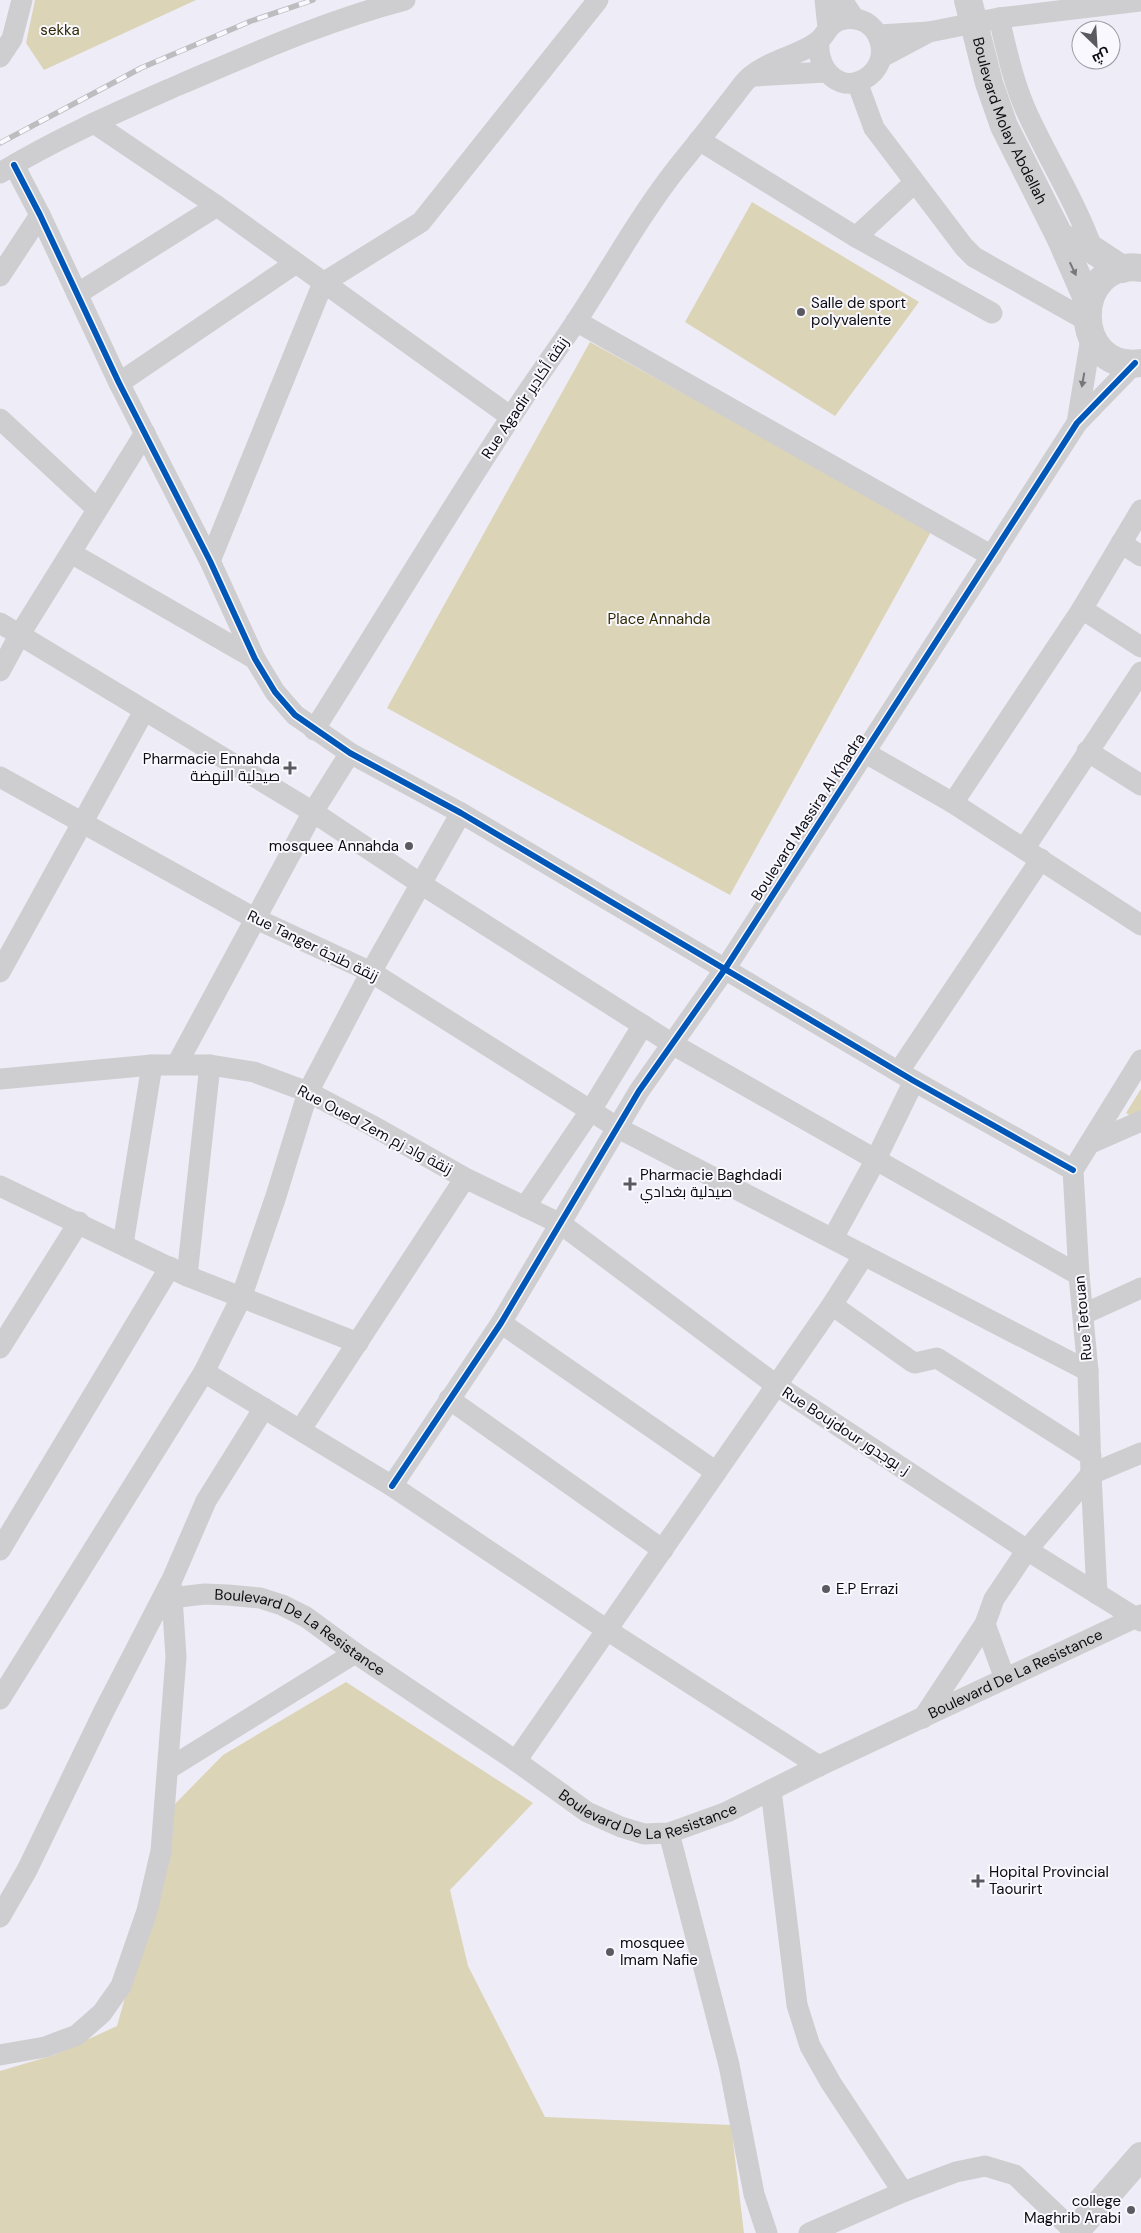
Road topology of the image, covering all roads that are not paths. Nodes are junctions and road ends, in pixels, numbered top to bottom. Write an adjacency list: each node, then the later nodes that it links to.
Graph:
1 (22, 0): 13 (street)
2 (405, 0): 18 (street)
3 (598, 0): 30 (street)
4 (825, 0): 11 (street)
5 (842, 0): 8 (street)
6 (968, 0): 24 (main road, Boulevard Molay Abdellah)
7 (1141, 1): 9 (street)
8 (854, 18): 11 (street); 12 (street)
9 (999, 18): 10 (street); 26 (street)
10 (929, 32): 12 (street); 14 (street)
11 (823, 34): 15 (street); 16 (street)
12 (878, 35): 14 (street)
13 (1, 53)
14 (882, 57): 17 (street)
15 (826, 72): 16 (street); 17 (street)
16 (750, 76): 19 (street, Rue Agadir زنقة أكادير)
17 (857, 82): 21 (street)
18 (94, 123): 20 (street); 22 (street)
19 (699, 140): 25 (street); 34 (street, Rue Agadir زنقة أكادير)
20 (7, 169): 23 (street)
21 (914, 183): 25 (street); 33 (street)
22 (217, 206): 27 (street); 31 (street)
23 (40, 215): 29 (street); 31 (street)
24 (1056, 230): 26 (main road); 33 (main road, Boulevard Molay Abdellah, one-way to 33)
25 (856, 237): 32 (street)
26 (1094, 250): 28 (main road)
27 (296, 263): 30 (street); 36 (street)
28 (1136, 268): 33 (main road)
29 (0, 276)
30 (322, 283): 37 (street); 47 (street)
31 (77, 294): 36 (street)
32 (992, 313)
33 (1088, 320): 35 (main road); 39 (street, one-way to 39)
34 (576, 321): 37 (street, Rue Agadir زنقة أكادير); 45 (street)
35 (1138, 363): 39 (street)
36 (120, 383): 40 (street)
37 (511, 417): 56 (street, Rue Agadir زنقة أكادير)
38 (0, 419): 41 (street)
39 (1076, 424): 45 (street, Boulevard Massira Al Khadra)
40 (145, 433): 41 (street); 47 (street)
41 (96, 508): 44 (street)
42 (1141, 510): 43 (street)
43 (1121, 543): 46 (street); 48 (street)
44 (71, 553): 50 (street); 52 (street)
45 (992, 556): 58 (street, Boulevard Massira Al Khadra)
46 (1141, 556)
47 (210, 561): 52 (street)
48 (1082, 609): 51 (street); 62 (street)
49 (0, 623): 50 (street)
50 (20, 634): 53 (street); 55 (street)
51 (1141, 647)
52 (255, 659): 56 (street)
53 (0, 671)
54 (1141, 672): 57 (street)
55 (144, 711): 63 (street); 65 (street)
56 (314, 730): 59 (street)
57 (1087, 751): 61 (street); 66 (street)
58 (864, 752): 62 (street); 70 (street, Boulevard Massira Al Khadra)
59 (350, 753): 63 (street); 64 (street)
60 (0, 778): 65 (street, Rue Tanger زنقة طنجة)
61 (1141, 785)
62 (953, 803): 66 (street)
63 (313, 812): 67 (street); 68 (street)
64 (461, 813): 67 (street); 70 (street)
65 (82, 823): 68 (street, Rue Tanger زنقة طنجة); 71 (street)
66 (1033, 854): 69 (street); 79 (street)
67 (421, 884): 72 (street); 73 (street)
68 (254, 918): 72 (street, Rue Tanger زنقة طنجة); 76 (street)
69 (1141, 925)
70 (725, 969): 74 (street, Boulevard Massira Al Khadra); 79 (street)
71 (0, 972)
72 (371, 972): 81 (street); 82 (street, Rue Tanger زنقة طنجة)
73 (643, 1025): 74 (street); 82 (street)
74 (674, 1045): 84 (street, Boulevard Massira Al Khadra); 86 (street)
75 (1141, 1060): 85 (street)
76 (177, 1064): 77 (street, Rue Oued Zem زنقة واد زم); 78 (street, Rue Oued Zem زنقة واد زم)
77 (152, 1065): 80 (street, Rue Oued Zem زنقة واد زم); 94 (street)
78 (210, 1065): 81 (street, Rue Oued Zem زنقة واد زم); 96 (street)
79 (906, 1076): 86 (street); 87 (street)
80 (0, 1079)
81 (308, 1092): 88 (street, Rue Oued Zem زنقة واد زم); 99 (street)
82 (591, 1110): 84 (street, Rue Tanger زنقة طنجة); 90 (street)
83 (1141, 1121): 85 (street)
84 (618, 1128): 92 (street, Boulevard Massira Al Khadra); 93 (street, Rue Tanger زنقة طنجة)
85 (1089, 1144): 87 (street)
86 (875, 1161): 93 (street); 97 (street)
87 (1073, 1170): 97 (street, Rue Tetouan)
88 (465, 1178): 90 (street, Rue Oued Zem زنقة واد زم); 103 (street)
89 (0, 1186): 91 (street)
90 (525, 1207): 92 (street, Rue Oued Zem زنقة واد زم)
91 (79, 1222): 94 (street); 104 (street)
92 (561, 1224): 102 (street, Boulevard Massira Al Khadra); 107 (street, Rue Boujdour ز. بوجدور)
93 (833, 1238): 95 (street, Rue Tanger زنقة طنجة)
94 (123, 1244): 96 (street)
95 (864, 1255): 100 (street); 105 (street, Rue Tanger زنقة طنجة)
96 (179, 1271): 99 (street); 115 (street)
97 (1079, 1275): 101 (street, Rue Tetouan)
98 (1141, 1288): 101 (street)
99 (241, 1298): 103 (street); 106 (street)
100 (832, 1305): 107 (street); 112 (street)
101 (1084, 1314): 105 (street, Rue Tetouan)
102 (501, 1323): 108 (street, Boulevard Massira Al Khadra); 113 (street)
103 (358, 1343): 110 (street)
104 (0, 1348)
105 (1088, 1371): 112 (street, Rue Tetouan)
106 (204, 1372): 109 (street); 125 (street)
107 (776, 1385): 113 (street); 117 (street, Rue Boujdour ز. بوجدور)
108 (449, 1399): 114 (street, Boulevard Massira Al Khadra); 116 (street)
109 (264, 1408): 110 (street); 118 (street)
110 (301, 1429): 114 (street)
111 (1141, 1453): 112 (street)
112 (1091, 1465): 117 (street); 119 (street, Rue Tetouan)
113 (716, 1472): 116 (street)
114 (392, 1486): 122 (street)
115 (0, 1550)
116 (663, 1550): 122 (street)
117 (1027, 1550): 119 (street, Rue Boujdour ز. بوجدور); 121 (street)
118 (171, 1590): 123 (street, Boulevard De La Resistance); 129 (street); 132 (street)
119 (1097, 1594): 120 (street, Rue Boujdour ز. بوجدور)
120 (1139, 1618): 124 (street, Boulevard De La Resistance)
121 (985, 1624): 124 (street); 126 (street)
122 (607, 1630): 127 (street); 128 (street)
123 (354, 1652): 127 (street, Boulevard De La Resistance); 129 (street)
124 (1005, 1679): 126 (street, Boulevard De La Resistance)
125 (0, 1699)
126 (922, 1718): 128 (street, Boulevard De La Resistance)
127 (516, 1761): 131 (street, Boulevard De La Resistance)
128 (819, 1766): 130 (street, Boulevard De La Resistance)
129 (168, 1769): 133 (street)
130 (772, 1790): 131 (street, Boulevard De La Resistance); 135 (street)
131 (669, 1833): 137 (street)
132 (0, 1917)
133 (0, 2055)
134 (1141, 2156): 136 (main road)
135 (903, 2192): 136 (street); 138 (street)
136 (1075, 2232)
137 (767, 2233)
138 (809, 2233)

